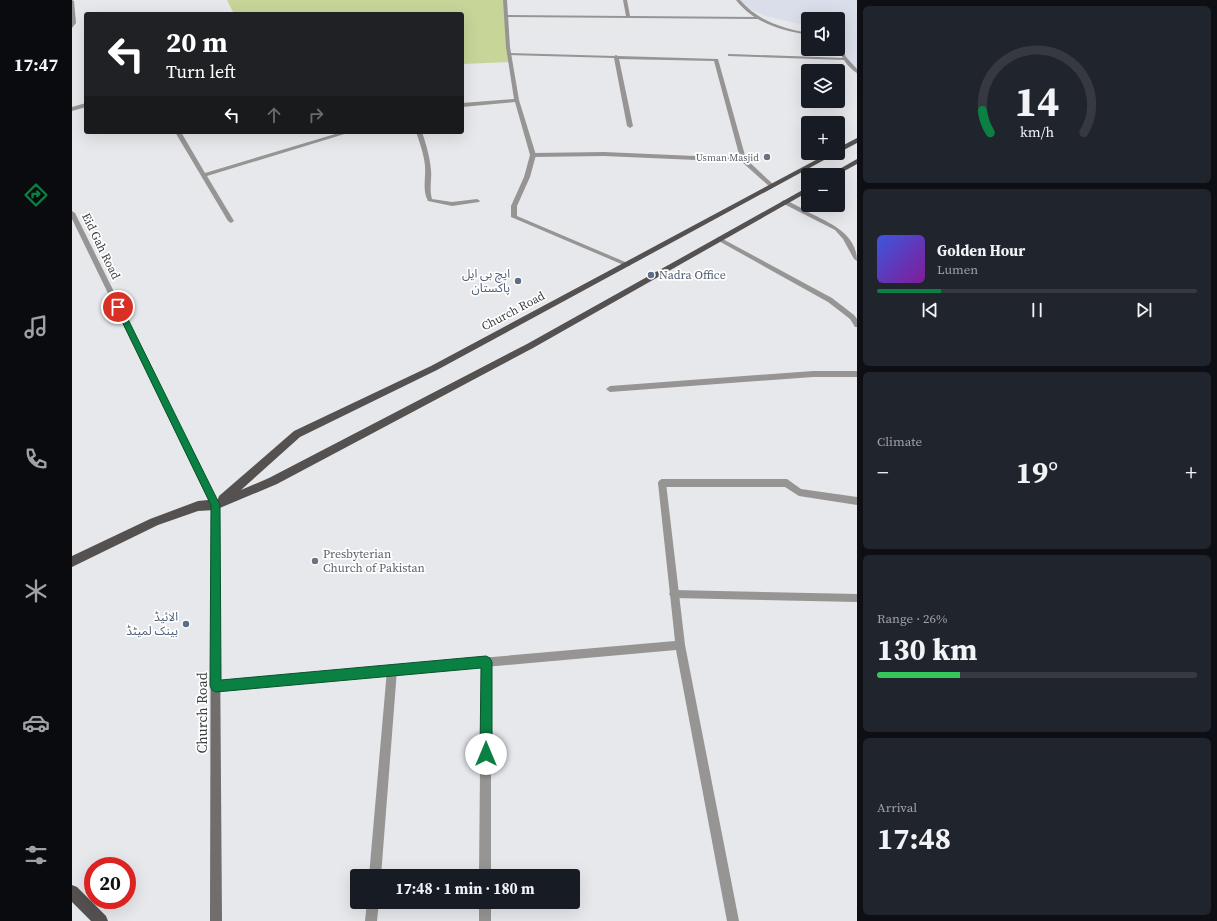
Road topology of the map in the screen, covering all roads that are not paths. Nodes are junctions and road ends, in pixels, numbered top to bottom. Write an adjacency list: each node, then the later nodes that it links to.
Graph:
1 (505, 0): 5 (street)
2 (625, 0): 6 (street)
3 (738, 0): 7 (street)
4 (72, 1): 8 (street)
5 (506, 16): 6 (street); 10 (street)
6 (628, 16): 7 (street)
7 (757, 18): 9 (street)
8 (72, 27)
9 (801, 32)
10 (509, 54): 12 (street); 16 (street)
11 (730, 55): 14 (street)
12 (616, 56): 20 (street); 27 (street)
13 (844, 56): 14 (street)
14 (846, 59): 15 (street)
15 (857, 72)
16 (517, 100): 18 (street); 26 (street)
17 (84, 105): 19 (street)
18 (464, 105)
19 (72, 108)
20 (630, 126)
21 (179, 134): 31 (street)
22 (341, 134): 31 (street)
23 (420, 134): 34 (street)
24 (857, 140): 25 (main road)
25 (845, 147)
26 (533, 155): 27 (street); 41 (street)
27 (742, 160): 32 (street)
28 (821, 160): 32 (main road, Church Road)
29 (857, 161): 30 (main road)
30 (844, 168)
31 (204, 175): 37 (street)
32 (772, 186): 41 (main road, Church Road)
33 (801, 193): 35 (main road)
34 (477, 201)
35 (784, 202): 39 (main road); 40 (street)
36 (72, 213): 38 (street, Eid Gah Road)
37 (231, 221)
38 (74, 222): 46 (street, Eid Gah Road)
39 (719, 239): 42 (street); 46 (main road)
40 (857, 260)
41 (628, 265): 46 (main road, Church Road)
42 (857, 325)
43 (857, 374): 44 (street)
44 (610, 389)
45 (857, 501): 48 (street)
46 (215, 505): 47 (main road); 53 (main road, Church Road)
47 (72, 562)
48 (674, 594): 49 (street); 50 (street)
49 (857, 598)
50 (680, 645): 51 (street); 63 (street)
51 (486, 662): 52 (street); 55 (street)
52 (392, 670): 53 (street); 54 (street)
53 (216, 686): 60 (main road, Church Road)
54 (376, 869)
55 (485, 869)
56 (72, 892): 59 (main road)
57 (372, 909): 61 (street)
58 (485, 909): 62 (street)
59 (101, 921)
60 (216, 921)
61 (371, 921)
62 (484, 921)
63 (733, 921)

